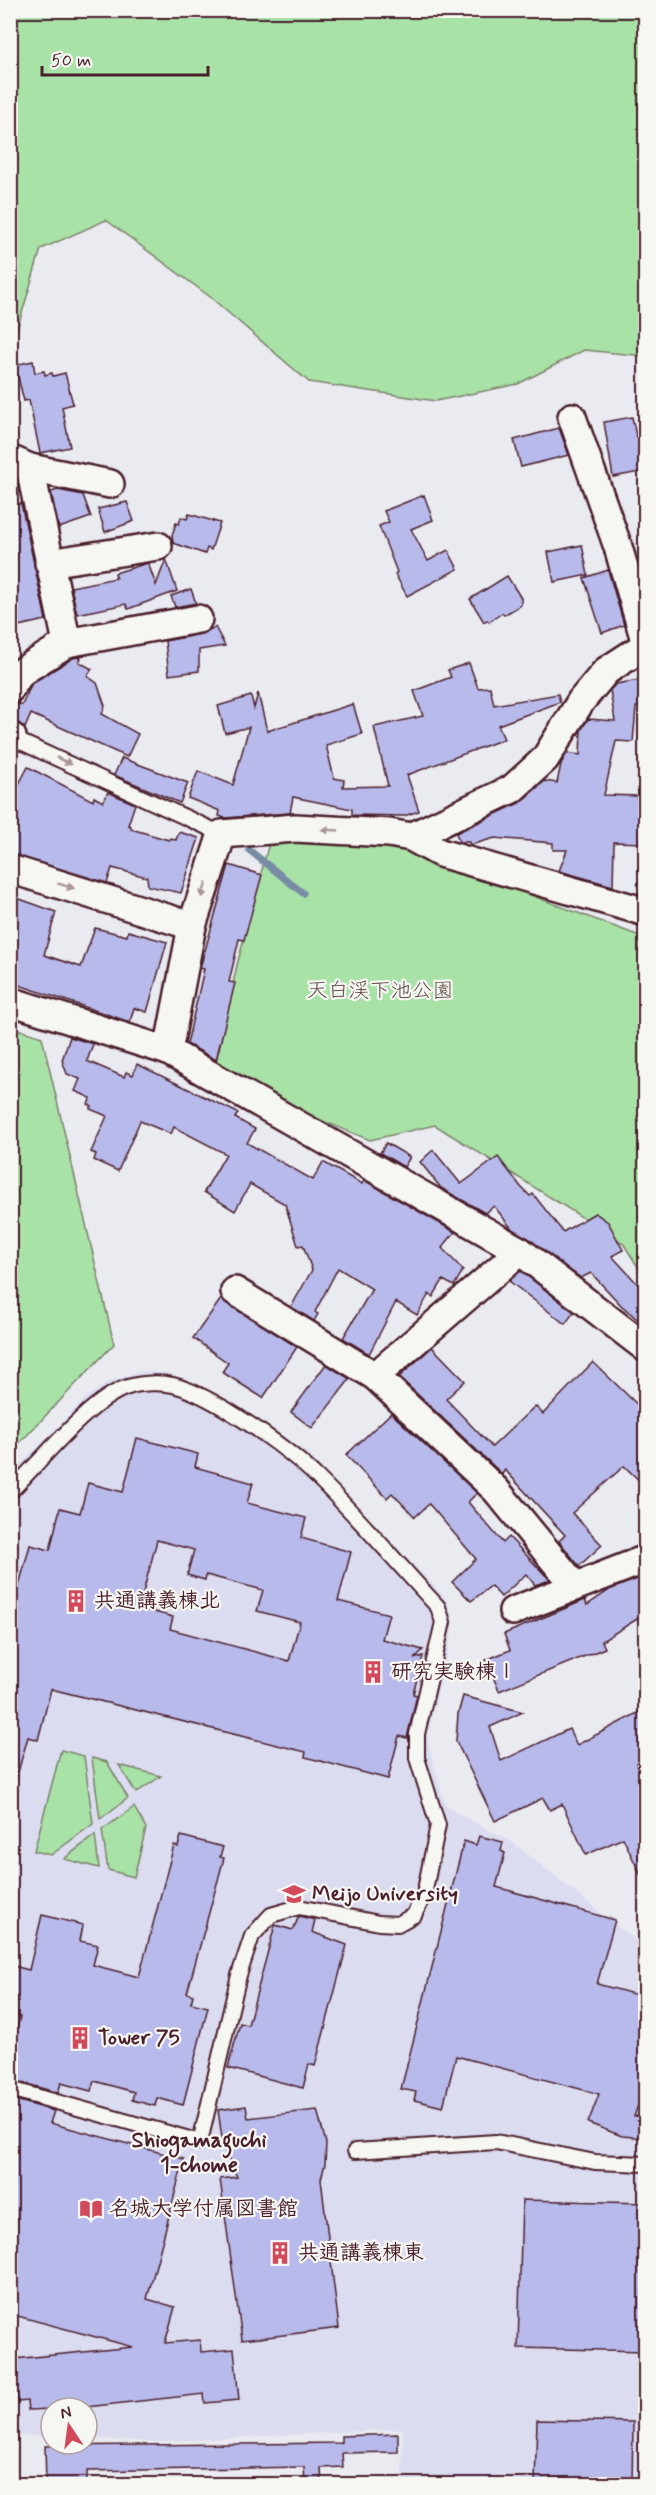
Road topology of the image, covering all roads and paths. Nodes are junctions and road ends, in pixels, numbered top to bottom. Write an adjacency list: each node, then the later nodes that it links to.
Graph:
1 (572, 417): 8 (street)
2 (20, 463): 3 (street); 5 (street)
3 (110, 484)
4 (158, 546): 5 (street)
5 (49, 563): 7 (street)
6 (198, 619): 7 (street)
7 (67, 643): 9 (street)
8 (645, 645): 12 (street)
9 (10, 689)
10 (11, 738): 11 (lane, one-way to 11)
11 (222, 834): 12 (street, one-way to 11); 15 (street, one-way to 15)
12 (400, 835): 14 (street)
13 (10, 869): 15 (street, one-way to 15)
14 (645, 912)
15 (192, 926): 17 (street)
16 (10, 1000): 17 (street)
17 (168, 1051): 18 (street)
18 (520, 1251): 20 (street); 21 (street)
19 (235, 1291): 21 (street)
20 (645, 1348)
21 (375, 1376): 24 (street)
22 (10, 1492): 26 (lane)
23 (645, 1559): 24 (street)
24 (575, 1586): 25 (street)
25 (513, 1611)
26 (10, 2089)
27 (355, 2151): 28 (lane)
28 (645, 2164)

